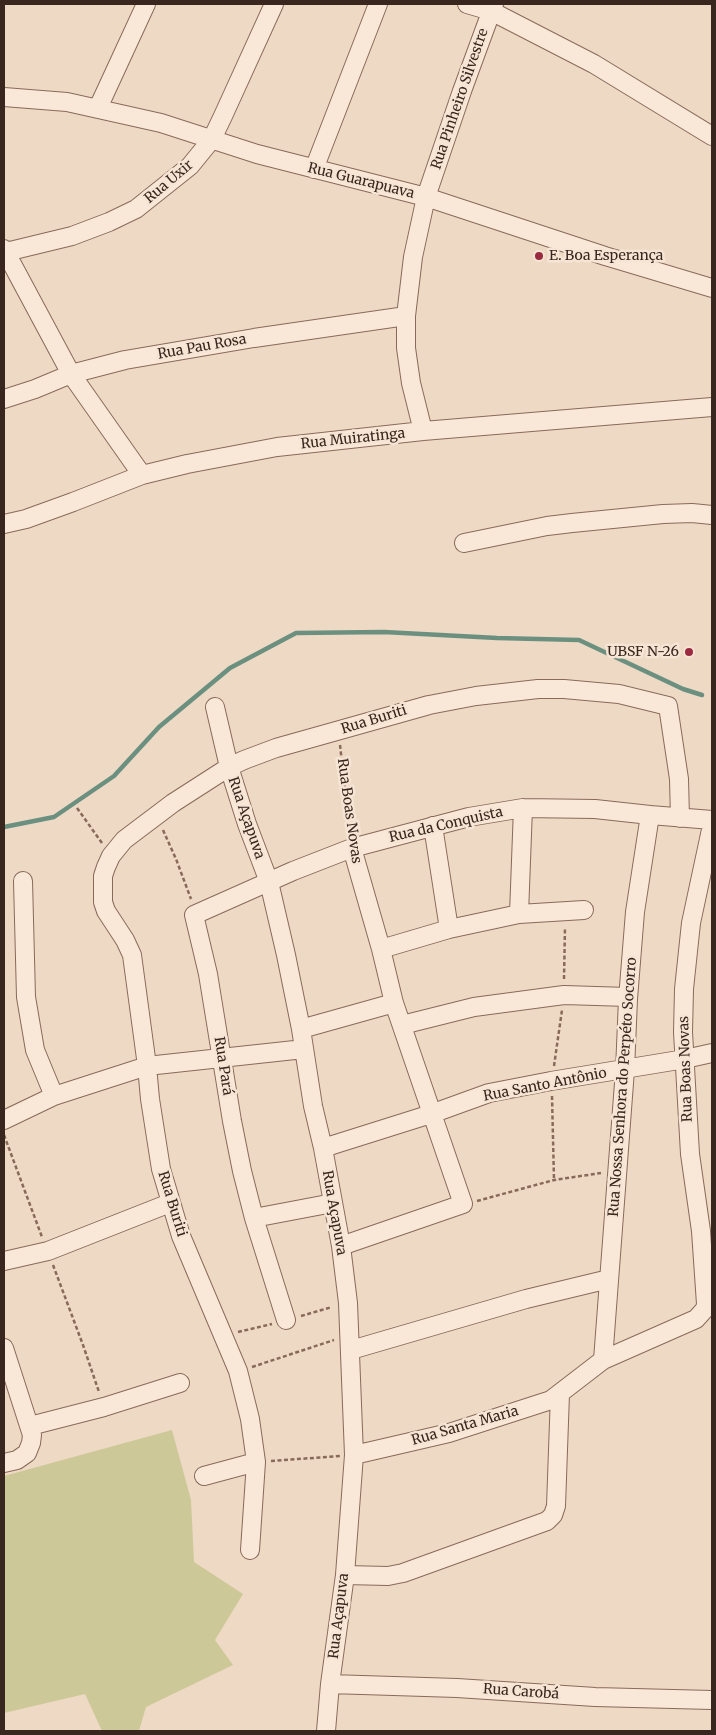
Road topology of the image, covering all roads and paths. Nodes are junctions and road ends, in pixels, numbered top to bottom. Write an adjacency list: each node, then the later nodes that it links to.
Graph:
1 (146, 4): 7 (street)
2 (274, 4): 9 (street, Rua Uxir)
3 (378, 4): 10 (street)
4 (467, 4): 5 (street)
5 (492, 8): 8 (street); 11 (street, Rua Pinheiro Silvestre)
6 (4, 97): 7 (street, Rua Guarapuava)
7 (98, 108): 9 (street, Rua Guarapuava)
8 (712, 136)
9 (212, 138): 10 (street, Rua Guarapuava); 12 (street, Rua Uxir)
10 (314, 169): 11 (street, Rua Guarapuava)
11 (426, 197): 13 (street, Rua Guarapuava); 14 (street, Rua Pinheiro Silvestre)
12 (5, 250): 15 (street)
13 (712, 288)
14 (406, 316): 15 (street, Rua Pau Rosa); 18 (street, Rua Pinheiro Silvestre)
15 (71, 374): 16 (street, Rua Pau Rosa); 19 (street)
16 (4, 399)
17 (712, 407): 18 (street, Rua Muiratinga)
18 (423, 431): 19 (street, Rua Muiratinga)
19 (142, 475): 21 (street, Rua Muiratinga)
20 (712, 515): 22 (street)
21 (4, 524)
22 (464, 543)
23 (215, 707): 25 (street, Rua Açapuva)
24 (338, 731): 25 (street, Rua Buriti); 30 (street, Rua Buriti); 34 (path, Rua Boas Novas)
25 (229, 767): 28 (street, Rua Buriti); 37 (street, Rua Açapuva)
26 (77, 808): 35 (path)
27 (523, 808): 29 (street, Rua da Conquista); 33 (street, Rua da Conquista); 40 (street)
28 (156, 815): 35 (street, Rua Buriti); 41 (path)
29 (650, 815): 30 (street, Rua da Conquista); 45 (street, Rua Nossa Senhora do Perpéto Socorro)
30 (680, 818): 31 (street, Rua da Conquista)
31 (712, 820)
32 (712, 825): 52 (street, Rua Boas Novas)
33 (433, 826): 34 (street, Rua da Conquista); 42 (street)
34 (352, 848): 37 (street, Rua da Conquista); 43 (street, Rua Boas Novas)
35 (112, 856): 53 (street, Rua Buriti)
36 (23, 881): 55 (street)
37 (269, 882): 41 (street, Rua da Conquista); 48 (street, Rua Açapuva)
38 (566, 910): 39 (street); 40 (street); 44 (path)
39 (584, 910)
40 (519, 914): 42 (street)
41 (194, 915): 51 (street, Rua Pará)
42 (449, 929): 43 (street)
43 (381, 949): 46 (street, Rua Boas Novas)
44 (564, 995): 45 (street); 47 (street)
45 (628, 997): 54 (street, Rua Nossa Senhora do Perpéto Socorro)
46 (394, 1002): 47 (street, Rua Boas Novas); 48 (street)
47 (402, 1025): 56 (street, Rua Boas Novas)
48 (301, 1029): 49 (street, Rua Açapuva)
49 (304, 1049): 51 (street); 59 (street, Rua Açapuva)
50 (712, 1052): 52 (street, Rua Santo Antônio)
51 (222, 1058): 53 (street); 64 (street, Rua Pará)
52 (685, 1059): 54 (street, Rua Santo Antônio); 69 (street, Rua Boas Novas)
53 (148, 1066): 55 (street); 61 (street, Rua Buriti)
54 (626, 1070): 56 (street, Rua Santo Antônio); 60 (street, Rua Nossa Senhora do Perpéto Socorro)
55 (54, 1096): 57 (street)
56 (431, 1114): 59 (street, Rua Santo Antônio); 63 (street, Rua Boas Novas)
57 (4, 1120)
58 (4, 1136): 66 (path)
59 (323, 1148): 62 (street, Rua Açapuva)
60 (617, 1170): 63 (path); 68 (street, Rua Nossa Senhora do Perpéto Socorro)
61 (170, 1203): 66 (street); 74 (street, Rua Buriti)
62 (333, 1203): 64 (street); 65 (street, Rua Açapuva)
63 (463, 1204): 65 (street)
64 (254, 1218): 70 (street, Rua Pará)
65 (341, 1246): 71 (street, Rua Açapuva)
66 (48, 1251): 67 (street); 77 (path)
67 (4, 1262)
68 (610, 1279): 71 (street); 73 (street, Rua Nossa Senhora do Perpéto Socorro)
69 (702, 1313): 73 (street, Rua Santa Maria)
70 (286, 1320)
71 (350, 1343): 74 (path); 79 (street, Rua Açapuva)
72 (4, 1348): 78 (street)
73 (603, 1360): 76 (street, Rua Santa Maria)
74 (238, 1371): 81 (street, Rua Buriti)
75 (180, 1383): 77 (street)
76 (560, 1394): 79 (street, Rua Santa Maria); 84 (street)
77 (104, 1407): 78 (street)
78 (30, 1426): 80 (street)
79 (354, 1455): 81 (path); 84 (street, Rua Açapuva)
80 (10, 1462)
81 (256, 1462): 82 (street); 83 (street, Rua Buriti)
82 (204, 1476)
83 (250, 1550)
84 (345, 1574): 85 (street, Rua Açapuva)
85 (330, 1684): 86 (street, Rua Carobá); 87 (street, Rua Açapuva)
86 (712, 1700)
87 (326, 1731)

